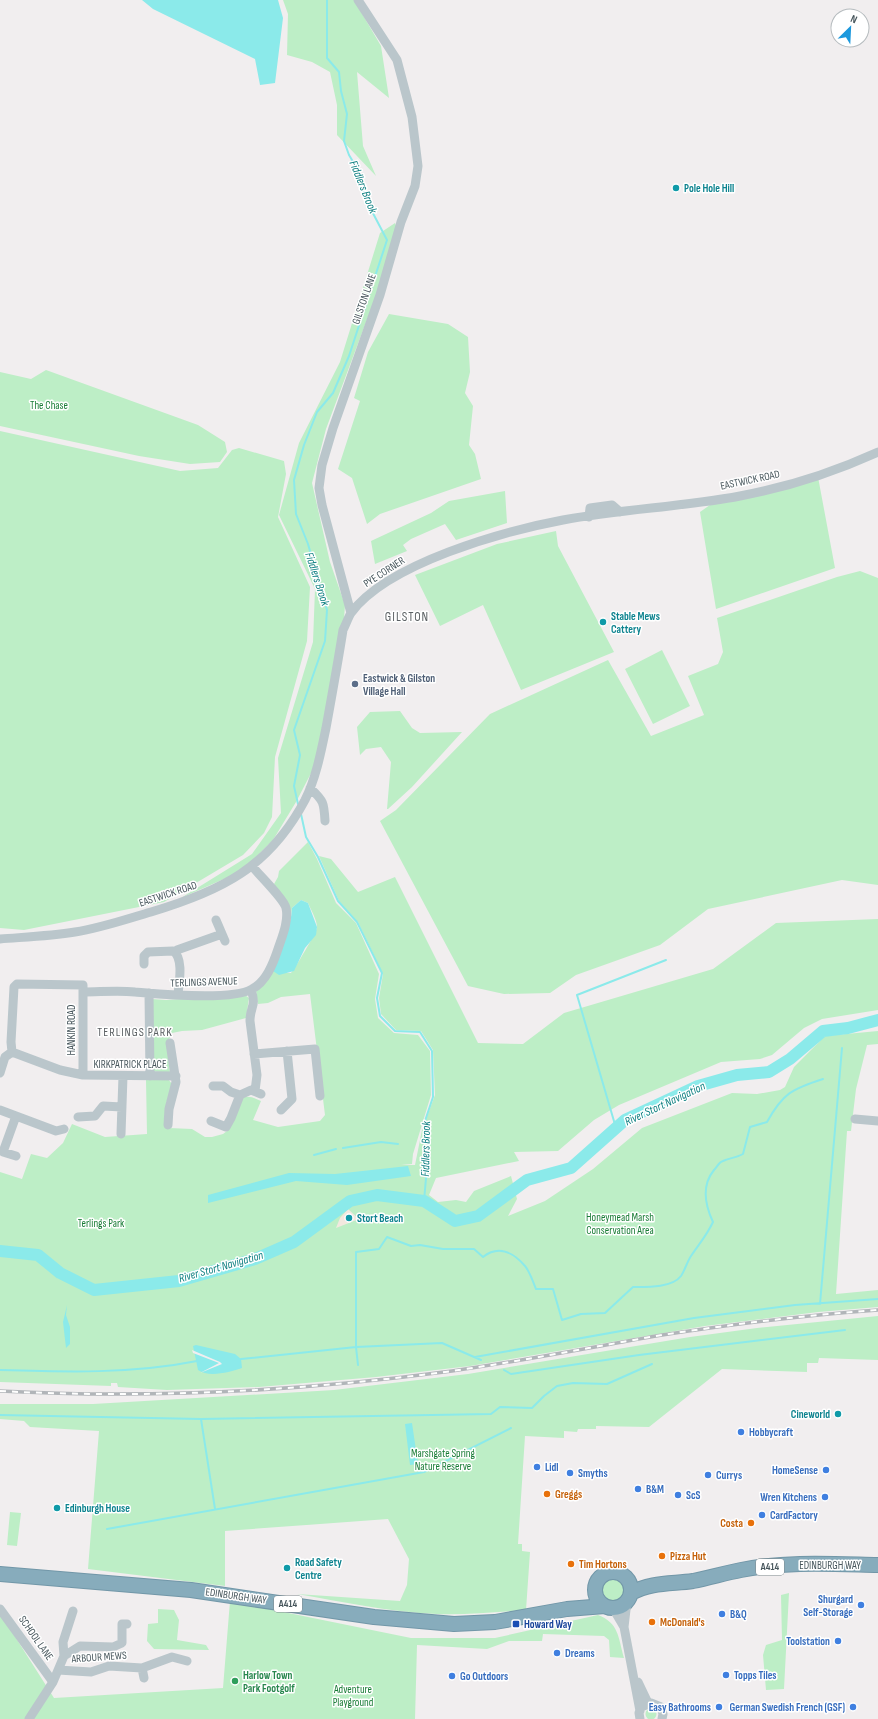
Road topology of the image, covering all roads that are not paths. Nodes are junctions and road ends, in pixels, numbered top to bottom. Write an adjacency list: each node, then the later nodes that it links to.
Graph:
1 (358, 0): 4 (street, GILSTON LANE)
2 (878, 452): 3 (street, EASTWICK ROAD)
3 (589, 517): 4 (street, PYE CORNER)
4 (351, 613): 5 (street, PYE CORNER)
5 (310, 788): 6 (street, PYE CORNER); 7 (street)
6 (305, 800): 8 (street, EASTWICK ROAD)
7 (325, 821)
8 (252, 866): 10 (street, EASTWICK ROAD); 14 (street, TERLINGS AVENUE)
9 (216, 920): 11 (street)
10 (0, 939)
11 (176, 953): 12 (street); 16 (street)
12 (144, 964)
13 (83, 989): 15 (street, TERLINGS AVENUE); 19 (street, TERLINGS AVENUE); 22 (street, HANKIN ROAD)
14 (251, 990): 16 (street, TERLINGS AVENUE); 20 (street)
15 (149, 993): 16 (street, TERLINGS AVENUE); 24 (street)
16 (178, 994)
17 (170, 1044): 25 (street)
18 (288, 1051): 20 (street); 28 (street); 31 (street)
19 (12, 1052): 21 (street); 22 (street)
20 (254, 1054): 27 (street)
21 (0, 1073)
22 (83, 1075): 23 (street, KIRKPATRICK PLACE)
23 (123, 1076): 24 (street, KIRKPATRICK PLACE); 29 (street)
24 (150, 1076): 25 (street, KIRKPATRICK PLACE)
25 (176, 1076): 37 (street)
26 (213, 1086): 27 (street)
27 (240, 1095): 35 (street)
28 (320, 1096)
29 (122, 1107): 33 (street); 39 (street)
30 (0, 1110): 32 (street)
31 (281, 1110)
32 (16, 1116): 38 (street); 40 (street)
33 (78, 1116)
34 (855, 1119): 36 (street)
35 (211, 1121)
36 (878, 1121)
37 (168, 1125)
38 (64, 1129)
39 (121, 1134)
40 (16, 1156)
41 (878, 1565): 44 (highway, EDINBURGH WAY / A414)
42 (620, 1573): 44 (highway, EDINBURGH WAY / A414); 45 (highway); 46 (highway)
43 (0, 1574): 49 (highway, EDINBURGH WAY / A414)
44 (663, 1583): 46 (highway, EDINBURGH WAY / A414)
45 (595, 1586): 47 (highway); 49 (highway, EDINBURGH WAY / A414)
46 (629, 1597): 47 (highway); 52 (street)
47 (606, 1607): 49 (highway, EDINBURGH WAY / A414); 52 (street)
48 (0, 1608): 59 (street, SCHOOL LANE)
49 (567, 1609)
50 (73, 1611): 53 (street, SCHOOL LANE)
51 (127, 1624): 53 (street, SCHOOL LANE)
52 (624, 1627): 57 (street)
53 (64, 1656): 56 (street, SCHOOL LANE)
54 (187, 1661): 55 (street, ARBOUR MEWS)
55 (142, 1668): 56 (street, ARBOUR MEWS); 58 (street)
56 (58, 1670): 59 (street, SCHOOL LANE)
57 (634, 1673): 60 (street); 61 (street)
58 (144, 1678)
59 (53, 1682): 62 (street, SCHOOL LANE)
60 (648, 1703): 61 (street); 63 (street)
61 (640, 1715)
62 (29, 1719)
63 (662, 1719)

